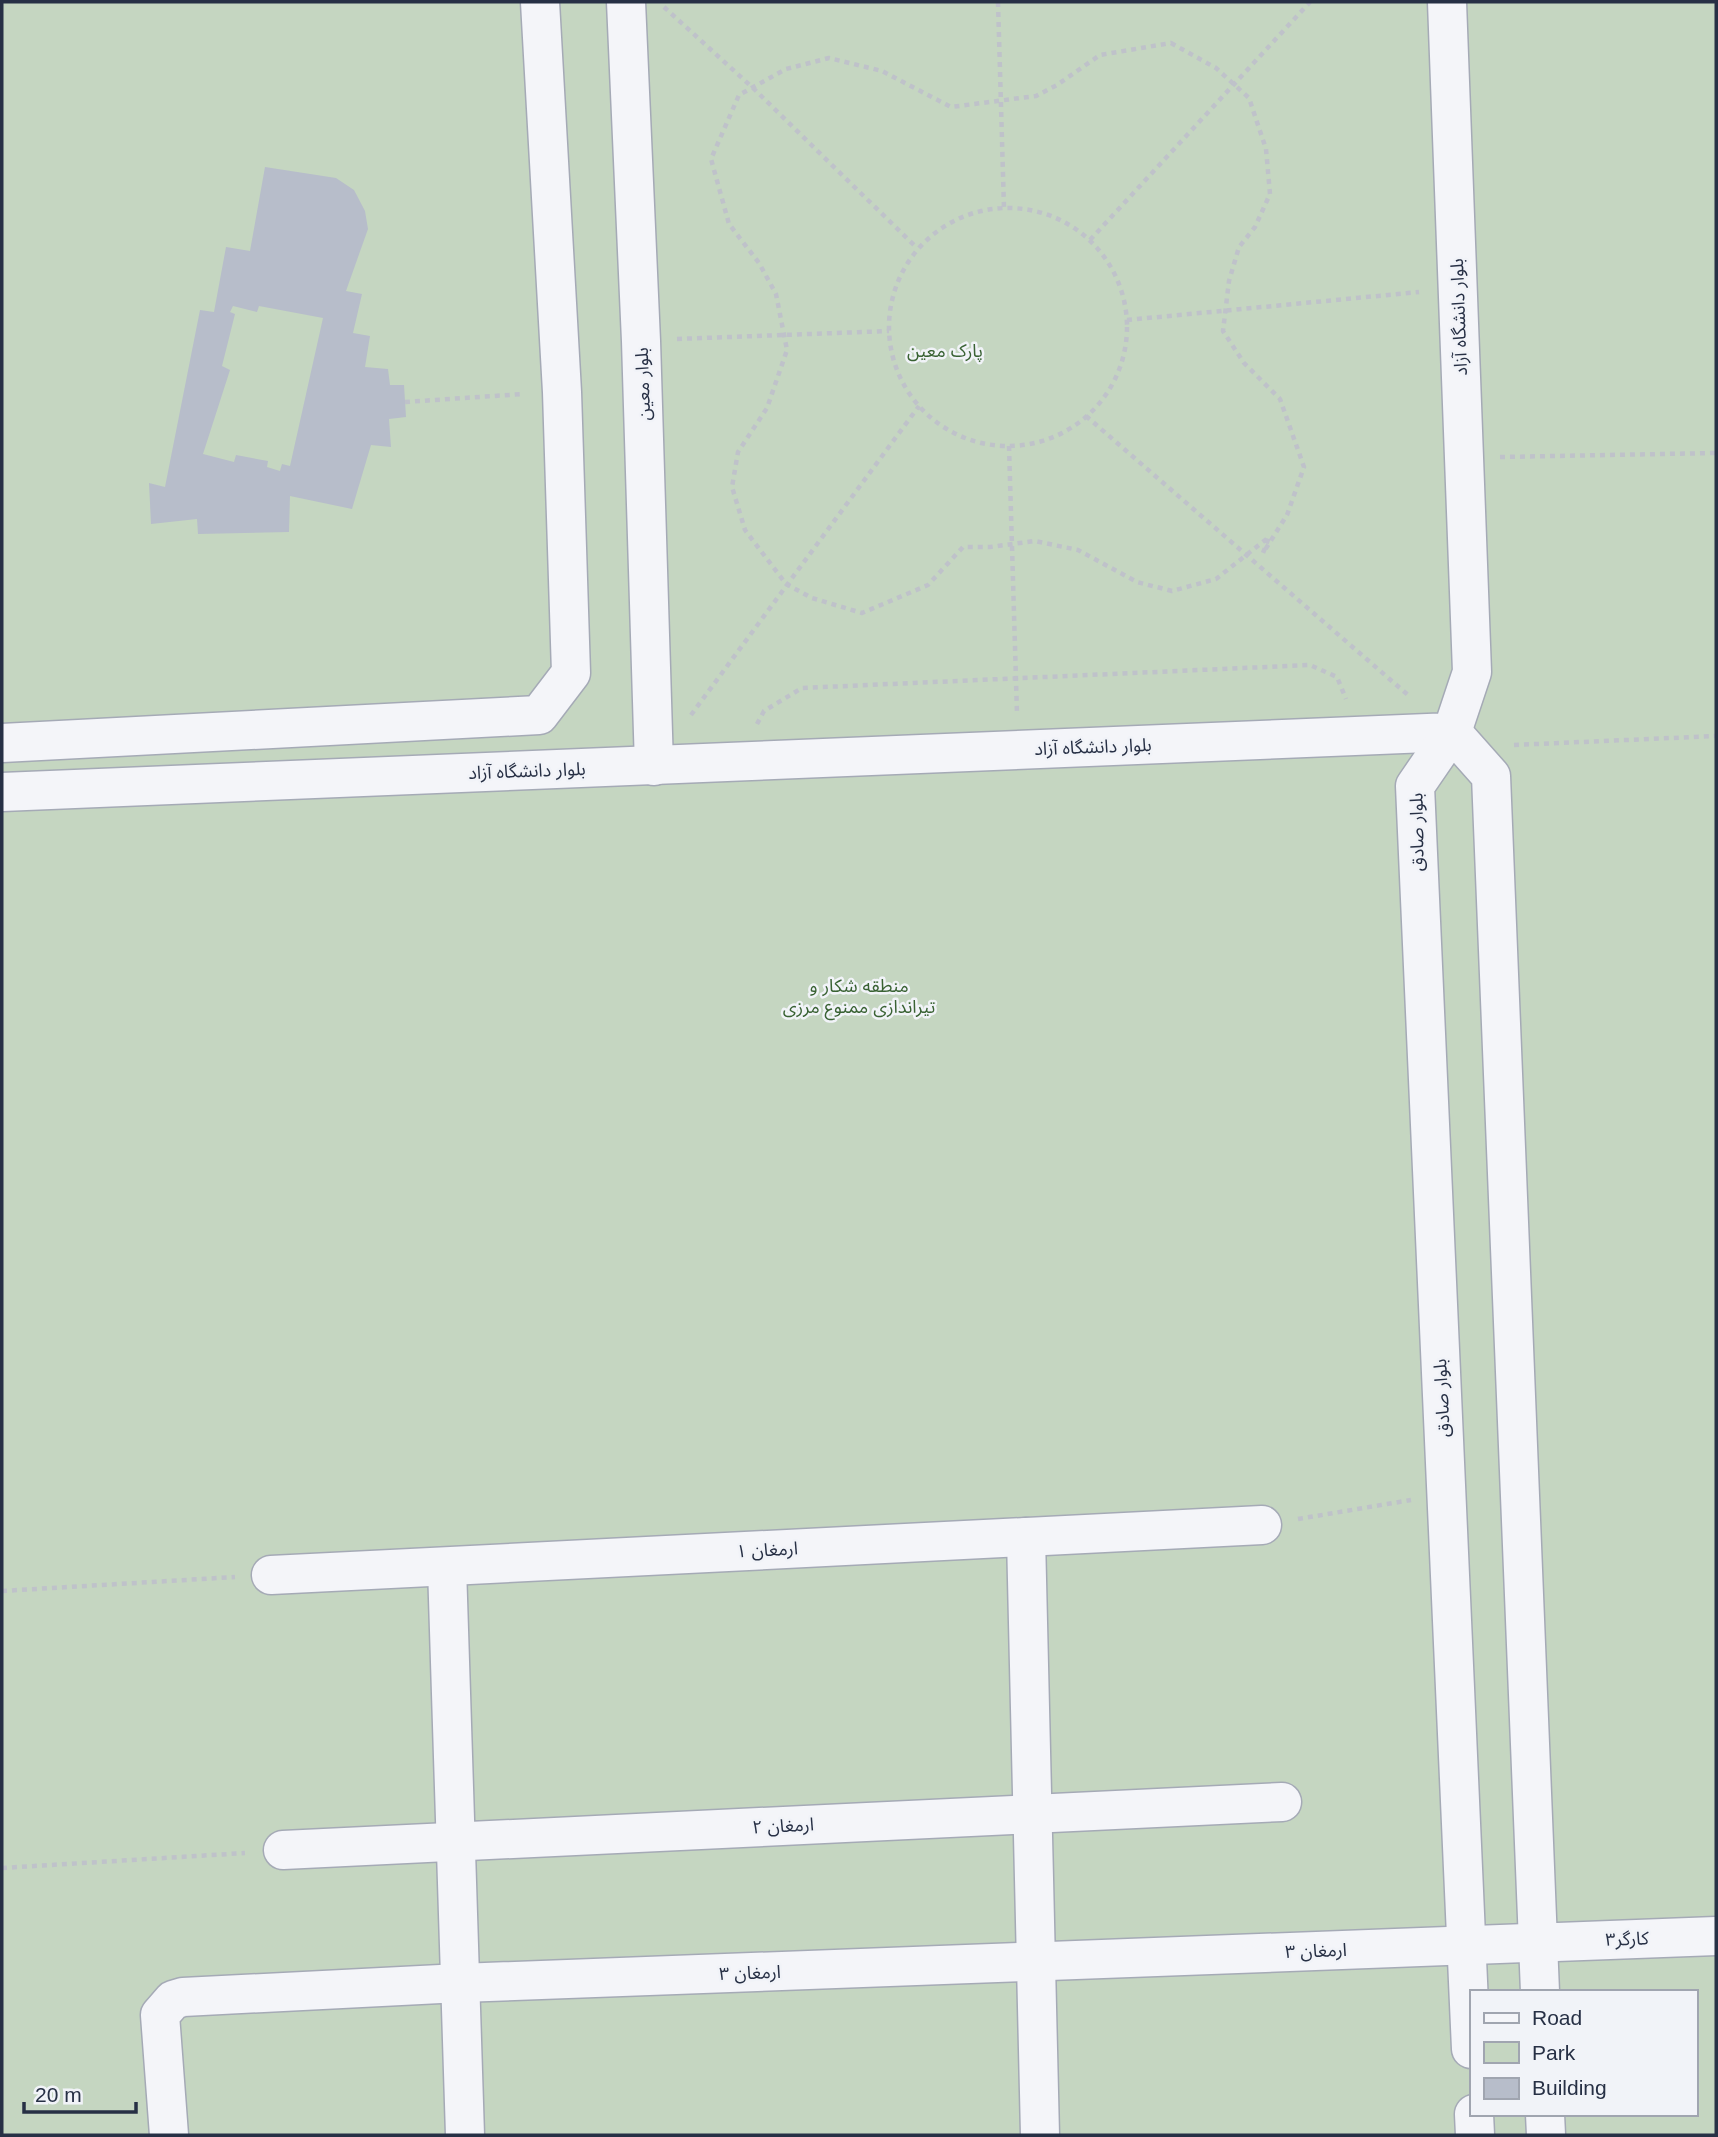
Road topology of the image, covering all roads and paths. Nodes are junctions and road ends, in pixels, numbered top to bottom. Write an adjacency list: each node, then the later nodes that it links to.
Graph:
1 (540, 2): 19 (street)
2 (626, 2): 18 (street, بلوار معین)
3 (658, 2): 8 (path)
4 (998, 2): 9 (path)
5 (1310, 2): 7 (path)
6 (1447, 2): 13 (street, بلوار دانشگاه آزاد)
7 (1234, 85): 9 (path); 11 (path); 14 (path)
8 (753, 88): 9 (path); 12 (path); 17 (path)
9 (1001, 102): 10 (path)
10 (1004, 209): 11 (path); 12 (path)
11 (1090, 240): 15 (path)
12 (917, 248): 16 (path)
13 (1458, 288): 14 (path); 25 (street, بلوار دانشگاه آزاد)
14 (1225, 310): 15 (path); 27 (path)
15 (1127, 320): 22 (path)
16 (889, 331): 17 (path); 21 (path)
17 (784, 335): 18 (path); 28 (path)
18 (641, 341): 36 (street, بلوار معین)
19 (562, 392): 20 (path); 33 (street)
20 (405, 401)
21 (919, 406): 23 (path); 28 (path)
22 (1086, 416): 23 (path); 27 (path)
23 (1009, 446): 26 (path)
24 (1716, 453): 25 (path)
25 (1464, 457): 32 (street, بلوار دانشگاه آزاد)
26 (1012, 544): 27 (path); 28 (path); 29 (path)
27 (1246, 555): 32 (path)
28 (786, 584): 36 (path)
29 (1016, 678): 30 (path); 34 (path); 35 (path)
30 (1362, 736): 32 (street, بلوار دانشگاه آزاد); 34 (street, بلوار دانشگاه آزاد)
31 (1716, 736): 32 (path)
32 (1458, 739): 38 (street, بلوار صادق); 50 (street)
33 (2, 743)
34 (1018, 750): 35 (street, بلوار دانشگاه آزاد)
35 (738, 762): 36 (street, بلوار دانشگاه آزاد)
36 (654, 765): 37 (street, بلوار دانشگاه آزاد)
37 (2, 793)
38 (1446, 1494): 39 (path); 51 (street, بلوار صادق)
39 (1262, 1525): 40 (street, ارمغان ۱)
40 (1026, 1537): 41 (street, ارمغان ۱); 45 (street)
41 (447, 1567): 42 (street, ارمغان ۱); 46 (street)
42 (271, 1575): 43 (path)
43 (2, 1591)
44 (1282, 1802): 45 (street, ارمغان ۲)
45 (1033, 1815): 46 (street, ارمغان ۲); 52 (street)
46 (456, 1842): 47 (street, ارمغان ۲); 53 (street)
47 (284, 1850): 48 (path)
48 (2, 1868)
49 (1716, 1936): 50 (street, کارگر۳)
50 (1538, 1942): 51 (street, کارگر۳); 54 (street)
51 (1466, 1945): 52 (street, ارمغان ۳); 55 (street, بلوار صادق)
52 (1036, 1962): 53 (street, ارمغان ۳); 60 (street)
53 (460, 1983): 58 (street, ارمغان ۳); 59 (street)
54 (1540, 1990)
55 (1470, 2028)
56 (1474, 2116): 61 (street)
57 (1545, 2116): 62 (street)
58 (169, 2135)
59 (465, 2135)
60 (1040, 2135)
61 (1475, 2135)
62 (1546, 2135)

